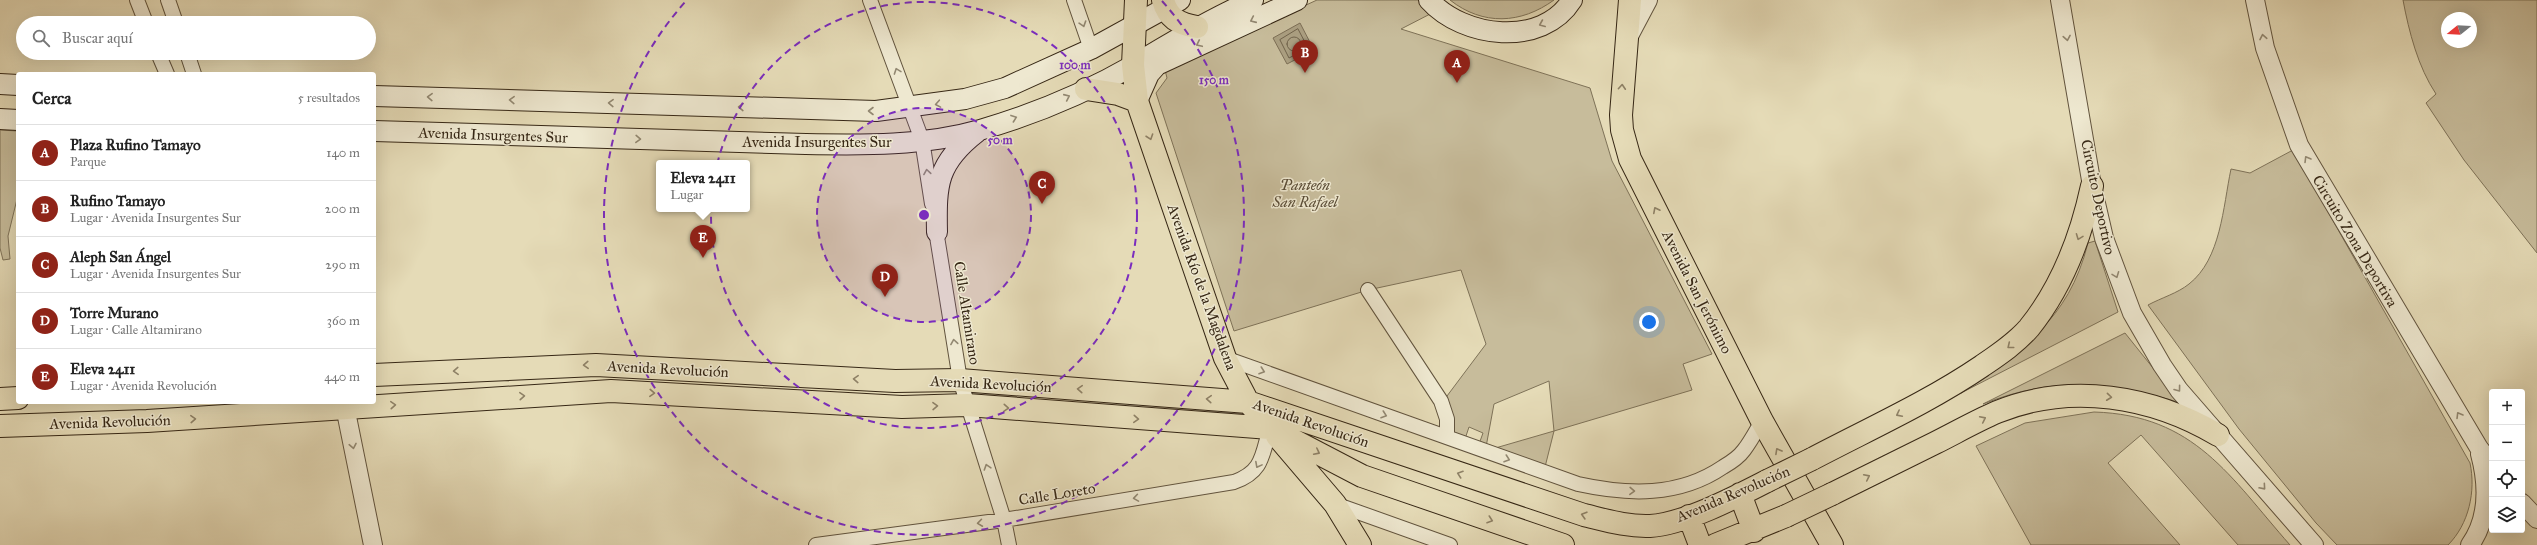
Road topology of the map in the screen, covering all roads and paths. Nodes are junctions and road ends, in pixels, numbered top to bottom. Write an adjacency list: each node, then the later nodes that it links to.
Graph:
1 (137, 0): 16 (street)
2 (168, 0): 17 (street)
3 (870, 0): 33 (street, one-way to 3)
4 (1074, 0): 21 (street, one-way to 21)
5 (1136, 0): 19 (main road, Avenida Río de la Magdalena)
6 (1253, 0): 20 (main road, Avenida Insurgentes Sur)
7 (1297, 0): 32 (main road, one-way to 32)
8 (1429, 0): 9 (main road, one-way to 8)
9 (1572, 0)
10 (1618, 0): 18 (main road)
11 (1630, 0): 18 (main road, Avenida San Jerónimo)
12 (1648, 0): 22 (street)
13 (2060, 0): 39 (street, Circuito Deportivo, one-way to 39)
14 (2255, 0): 57 (street, Circuito Zona Deportiva, one-way to 14)
15 (1169, 2): 19 (main road, Avenida Insurgentes Sur); 20 (main road)
16 (143, 16)
17 (174, 16)
18 (1629, 22): 22 (main road, Avenida San Jerónimo)
19 (1134, 26): 21 (main road, Avenida Insurgentes Sur); 25 (main road, Avenida Río de la Magdalena)
20 (1197, 27): 25 (main road, Avenida Insurgentes Sur)
21 (1091, 49): 33 (main road, Avenida Insurgentes Sur, one-way to 33)
22 (1624, 52): 52 (main road, Avenida San Jerónimo, one-way to 22)
23 (161, 60): 26 (street)
24 (189, 60): 27 (street)
25 (1133, 65): 30 (main road, Avenida Insurgentes Sur); 32 (main road, Avenida Río de la Magdalena)
26 (166, 72)
27 (193, 72)
28 (0, 84): 29 (main road)
29 (16, 85)
30 (1086, 88): 32 (main road); 36 (main road, Avenida Insurgentes Sur, one-way to 30)
31 (376, 96): 33 (main road, Avenida Insurgentes Sur, one-way to 31)
32 (1137, 100): 42 (main road, Avenida Río de la Magdalena, one-way to 42)
33 (910, 107): 38 (street, Calle Altamirano)
34 (0, 119): 35 (main road)
35 (16, 120)
36 (980, 130): 38 (main road, Avenida Insurgentes Sur); 40 (main road)
37 (376, 131): 38 (main road, Avenida Insurgentes Sur, one-way to 38)
38 (922, 140): 40 (street, Calle Altamirano, one-way to 38)
39 (2092, 186): 55 (street, Circuito Deportivo, one-way to 55); 59 (main road, Avenida Revolución, one-way to 59, bridge)
40 (937, 232): 44 (street, Calle Altamirano, one-way to 40)
41 (1368, 290): 56 (street)
42 (1225, 358): 47 (main road, Avenida Río de la Magdalena); 56 (street, Avenida Revolución, one-way to 56)
43 (376, 375): 44 (main road, Avenida Revolución, one-way to 43)
44 (960, 380): 47 (main road, Avenida Revolución, one-way to 44); 51 (street, Calle Altamirano)
45 (16, 398): 46 (main road)
46 (0, 399)
47 (1248, 402): 54 (main road, Avenida Río de la Magdalena); 62 (main road, Avenida Revolución, one-way to 47)
48 (376, 403): 51 (main road, Avenida Revolución, one-way to 51)
49 (363, 404): 50 (main road, Avenida Revolución, one-way to 49)
50 (345, 405): 53 (main road, Avenida Revolución, one-way to 50); 66 (street, one-way to 66)
51 (967, 405): 54 (main road, Avenida Revolución, one-way to 54); 64 (street, Calle Altamirano, one-way to 51)
52 (1762, 422): 56 (street, Avenida Revolución, one-way to 52); 74 (main road, Avenida San Jerónimo, one-way to 52)
53 (0, 426)
54 (1270, 428): 60 (main road, Avenida Río de la Magdalena); 64 (street, Calle Loreto, one-way to 64); 71 (main road, Avenida Revolución, one-way to 71)
55 (2218, 435): 65 (main road, one-way to 55, bridge); 75 (street, Circuito Deportivo, one-way to 75)
56 (1447, 437)
57 (2479, 448): 58 (street, Circuito Zona Deportiva); 76 (street)
58 (2489, 461)
59 (1740, 494): 62 (main road, Avenida Revolución); 65 (main road)
60 (1335, 504): 69 (main road, Avenida Río de la Magdalena); 70 (street)
61 (2525, 506): 63 (street)
62 (1690, 516): 72 (main road)
63 (2537, 519)
64 (1004, 520): 67 (street, Calle Loreto, one-way to 67); 68 (street, Calle Altamirano)
65 (1754, 531): 73 (main road)
66 (373, 545)
67 (816, 545)
68 (1009, 545)
69 (1360, 545)
70 (1450, 545)
71 (1563, 545)
72 (1700, 545)
73 (1715, 545)
74 (1832, 545)
75 (2314, 545)
76 (2470, 545)

